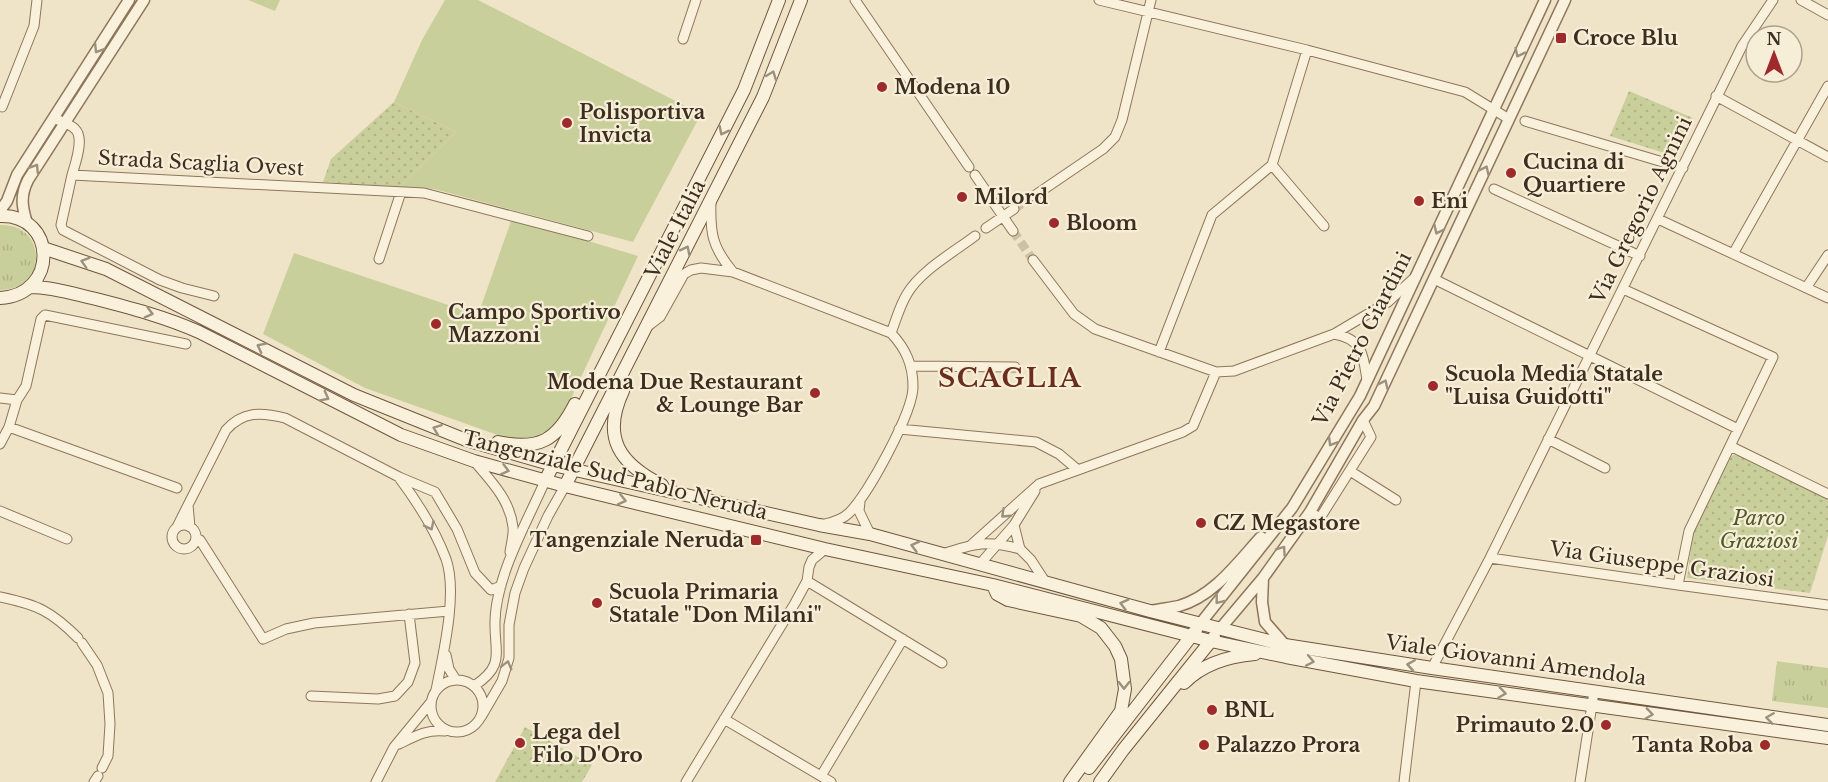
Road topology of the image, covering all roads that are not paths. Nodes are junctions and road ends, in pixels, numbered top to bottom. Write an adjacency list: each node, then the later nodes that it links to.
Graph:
1 (38, 0): 20 (street)
2 (129, 0): 23 (street, one-way to 23)
3 (144, 0): 23 (street)
4 (696, 0): 16 (street)
5 (779, 0): 62 (main road, Viale Italia, one-way to 62)
6 (801, 0): 34 (main road, Viale Italia, one-way to 6)
7 (855, 0): 31 (street)
8 (1099, 0): 14 (street)
9 (1151, 0): 14 (street)
10 (1545, 0): 21 (street, Via Pietro Giardini, one-way to 21)
11 (1565, 0): 22 (street, Via Pietro Giardini)
12 (1773, 0): 19 (street, Via Gregorio Agnini)
13 (1801, 0): 15 (street)
14 (1148, 11): 17 (street); 33 (street)
15 (1828, 15)
16 (683, 39)
17 (1307, 50): 21 (street); 27 (street)
18 (1828, 86): 25 (street)
19 (1716, 96): 25 (street); 28 (street, Via Gregorio Agnini)
20 (2, 107)
21 (1493, 110): 22 (street); 54 (street, Via Pietro Giardini, one-way to 54)
22 (1509, 119): 55 (street, Via Pietro Giardini, one-way to 22)
23 (59, 121): 29 (street, Strada Scaglia Ovest); 37 (street); 41 (street, one-way to 23)
24 (1525, 121): 28 (street)
25 (1797, 139): 26 (street); 48 (street)
26 (1828, 157)
27 (1272, 165): 42 (street); 67 (street)
28 (1683, 168): 40 (street, Via Gregorio Agnini)
29 (72, 175): 32 (street, Strada Scaglia Ovest); 59 (street)
30 (1494, 189): 50 (street)
31 (986, 191)
32 (401, 192): 45 (street, Strada Scaglia Ovest); 51 (street)
33 (1034, 196)
34 (711, 201): 53 (street); 63 (main road, Viale Italia, one-way to 34)
35 (993, 202): 39 (street)
36 (1014, 209): 39 (street)
37 (0, 211)
38 (0, 216): 41 (main road)
39 (1004, 217): 43 (street); 44 (street)
40 (1658, 219): 48 (street); 50 (street, Via Gregorio Agnini)
41 (27, 223): 47 (main road)
42 (1324, 226)
43 (986, 228)
44 (1013, 231)
45 (588, 236)
46 (975, 236): 64 (street)
47 (44, 248): 56 (main road); 81 (main road, Tangenziale Sud Pablo Neruda, one-way to 47)
48 (1733, 254): 57 (street)
49 (1828, 255): 57 (street)
50 (1640, 256): 58 (street, Via Gregorio Agnini)
51 (379, 259)
52 (1033, 260): 67 (street)
53 (733, 272): 63 (street); 64 (street)
54 (1417, 276): 65 (street); 73 (street, Via Pietro Giardini)
55 (1434, 279): 68 (street); 76 (street, Via Pietro Giardini, one-way to 55)
56 (31, 287): 61 (main road); 84 (main road, Tangenziale Sud Pablo Neruda, one-way to 84)
57 (1806, 288): 60 (street)
58 (1623, 289): 68 (street, Via Gregorio Agnini); 79 (street)
59 (214, 296)
60 (1828, 298)
61 (0, 300)
62 (628, 318): 81 (main road); 85 (main road)
63 (647, 327): 69 (main road, Viale Italia)
64 (891, 333): 70 (street)
65 (1334, 334): 72 (street); 73 (street)
66 (186, 344): 75 (street)
67 (1159, 352): 72 (street)
68 (1590, 355): 79 (street); 80 (street, Via Gregorio Agnini)
69 (632, 358): 87 (main road, Viale Italia); 95 (main road)
70 (911, 366): 71 (street); 78 (street)
71 (1016, 367)
72 (1216, 372): 88 (street)
73 (1367, 380): 100 (street, Via Pietro Giardini, one-way to 100)
74 (0, 398): 75 (street)
75 (17, 400): 77 (street)
76 (1363, 420): 89 (street); 102 (street, Via Pietro Giardini)
77 (9, 427): 82 (street); 94 (street)
78 (899, 429): 88 (street); 98 (street)
79 (1738, 429): 83 (street)
80 (1548, 439): 86 (street); 116 (street, Via Gregorio Agnini)
81 (466, 440): 85 (main road, Tangenziale Sud Pablo Neruda)
82 (0, 444)
83 (1730, 446): 96 (street); 123 (street)
84 (474, 461): 91 (main road, Tangenziale Sud Pablo Neruda, one-way to 91); 117 (street)
85 (553, 465): 87 (main road, Tangenziale Sud Pablo Neruda); 91 (main road)
86 (1605, 468)
87 (573, 470): 93 (main road, Viale Italia); 95 (main road, Tangenziale Sud Pablo Neruda)
88 (1078, 470): 92 (street)
89 (1350, 471): 97 (street); 102 (street)
90 (399, 477): 99 (street); 124 (street); 127 (street, one-way to 127)
91 (545, 481): 93 (main road, Tangenziale Sud Pablo Neruda); 117 (street)
92 (1039, 484): 104 (street); 111 (street, one-way to 111)
93 (565, 486): 112 (main road, Tangenziale Sud Pablo Neruda, one-way to 112); 148 (street, one-way to 93)
94 (177, 488)
95 (679, 494): 103 (main road, Tangenziale Sud Pablo Neruda)
96 (1828, 494)
97 (1396, 500)
98 (860, 501): 103 (street); 107 (street)
99 (188, 505): 105 (street); 106 (street)
100 (1292, 508): 128 (street); 130 (street, Via Pietro Giardini, one-way to 130)
101 (0, 511): 108 (street)
102 (1310, 512): 119 (street, Via Pietro Giardini, one-way to 102)
103 (819, 525): 107 (main road, Tangenziale Sud Pablo Neruda)
104 (1014, 525): 110 (street); 113 (street)
105 (177, 527): 106 (street); 109 (street)
106 (190, 527): 109 (street)
107 (870, 534): 114 (main road, Tangenziale Sud Pablo Neruda, one-way to 107)
108 (67, 538)
109 (196, 538): 129 (street)
110 (997, 543): 111 (street); 113 (street); 118 (street)
111 (971, 545): 114 (street)
112 (825, 549): 115 (main road, Tangenziale Sud Pablo Neruda); 120 (street)
113 (1020, 549): 121 (street)
114 (943, 554): 118 (main road, Tangenziale Sud Pablo Neruda)
115 (861, 556): 118 (main road); 122 (main road, Tangenziale Sud Pablo Neruda)
116 (1490, 558): 123 (street, Via Giuseppe Graziosi); 139 (street, Via Gregorio Agnini)
117 (509, 562): 124 (street)
118 (980, 564): 121 (main road, Tangenziale Sud Pablo Neruda)
119 (1263, 578): 131 (street, Via Pietro Giardini); 135 (street)
120 (807, 581): 133 (street); 149 (street)
121 (1046, 583): 128 (main road, Tangenziale Sud Pablo Neruda, one-way to 121)
122 (993, 585): 132 (main road, Tangenziale Sud Pablo Neruda); 160 (main road, one-way to 160)
123 (1678, 585): 126 (street, Via Giuseppe Graziosi)
124 (501, 586): 142 (street)
125 (0, 597): 155 (street)
126 (1828, 605)
127 (449, 611): 129 (street); 136 (street)
128 (1150, 611): 130 (main road, Tangenziale Sud Pablo Neruda)
129 (409, 614): 145 (street)
130 (1200, 624): 131 (main road, Viale Giovanni Amendola); 132 (main road, Via Pietro Giardini)
131 (1220, 629): 134 (main road, Via Pietro Giardini); 135 (main road, Viale Giovanni Amendola)
132 (1191, 635): 134 (main road, Tangenziale Sud Pablo Neruda); 161 (main road, Via Pietro Giardini)
133 (903, 639): 138 (street); 156 (street)
134 (1212, 641): 137 (main road, Viale Giovanni Amendola); 154 (main road, Via Pietro Giardini)
135 (1285, 645): 139 (main road, Viale Giovanni Amendola, one-way to 135)
136 (444, 650): 140 (street); 143 (street)
137 (1273, 653): 141 (main road, Viale Giovanni Amendola, one-way to 141); 154 (main road)
138 (942, 663)
139 (1432, 668): 144 (main road, Viale Giovanni Amendola)
140 (456, 680): 142 (street); 143 (street)
141 (1416, 681): 147 (main road, Viale Giovanni Amendola, one-way to 147); 163 (street)
142 (474, 686): 148 (street)
143 (436, 690): 146 (street)
144 (1594, 692): 147 (street); 150 (main road, Viale Giovanni Amendola, one-way to 144)
145 (311, 696)
146 (431, 702): 151 (street); 153 (street)
147 (1591, 706): 152 (main road, Viale Giovanni Amendola, one-way to 152); 164 (street)
148 (481, 717): 151 (street)
149 (724, 719): 156 (street); 158 (street)
150 (1828, 725)
151 (455, 732): 153 (street)
152 (1828, 738)
153 (394, 747): 157 (street)
154 (1123, 750): 162 (main road, Via Pietro Giardini)
155 (98, 775)
156 (821, 776): 159 (street)
157 (376, 782)
158 (686, 782)
159 (831, 782)
160 (1070, 782)
161 (1079, 782)
162 (1100, 782)
163 (1404, 782)
164 (1581, 782)

